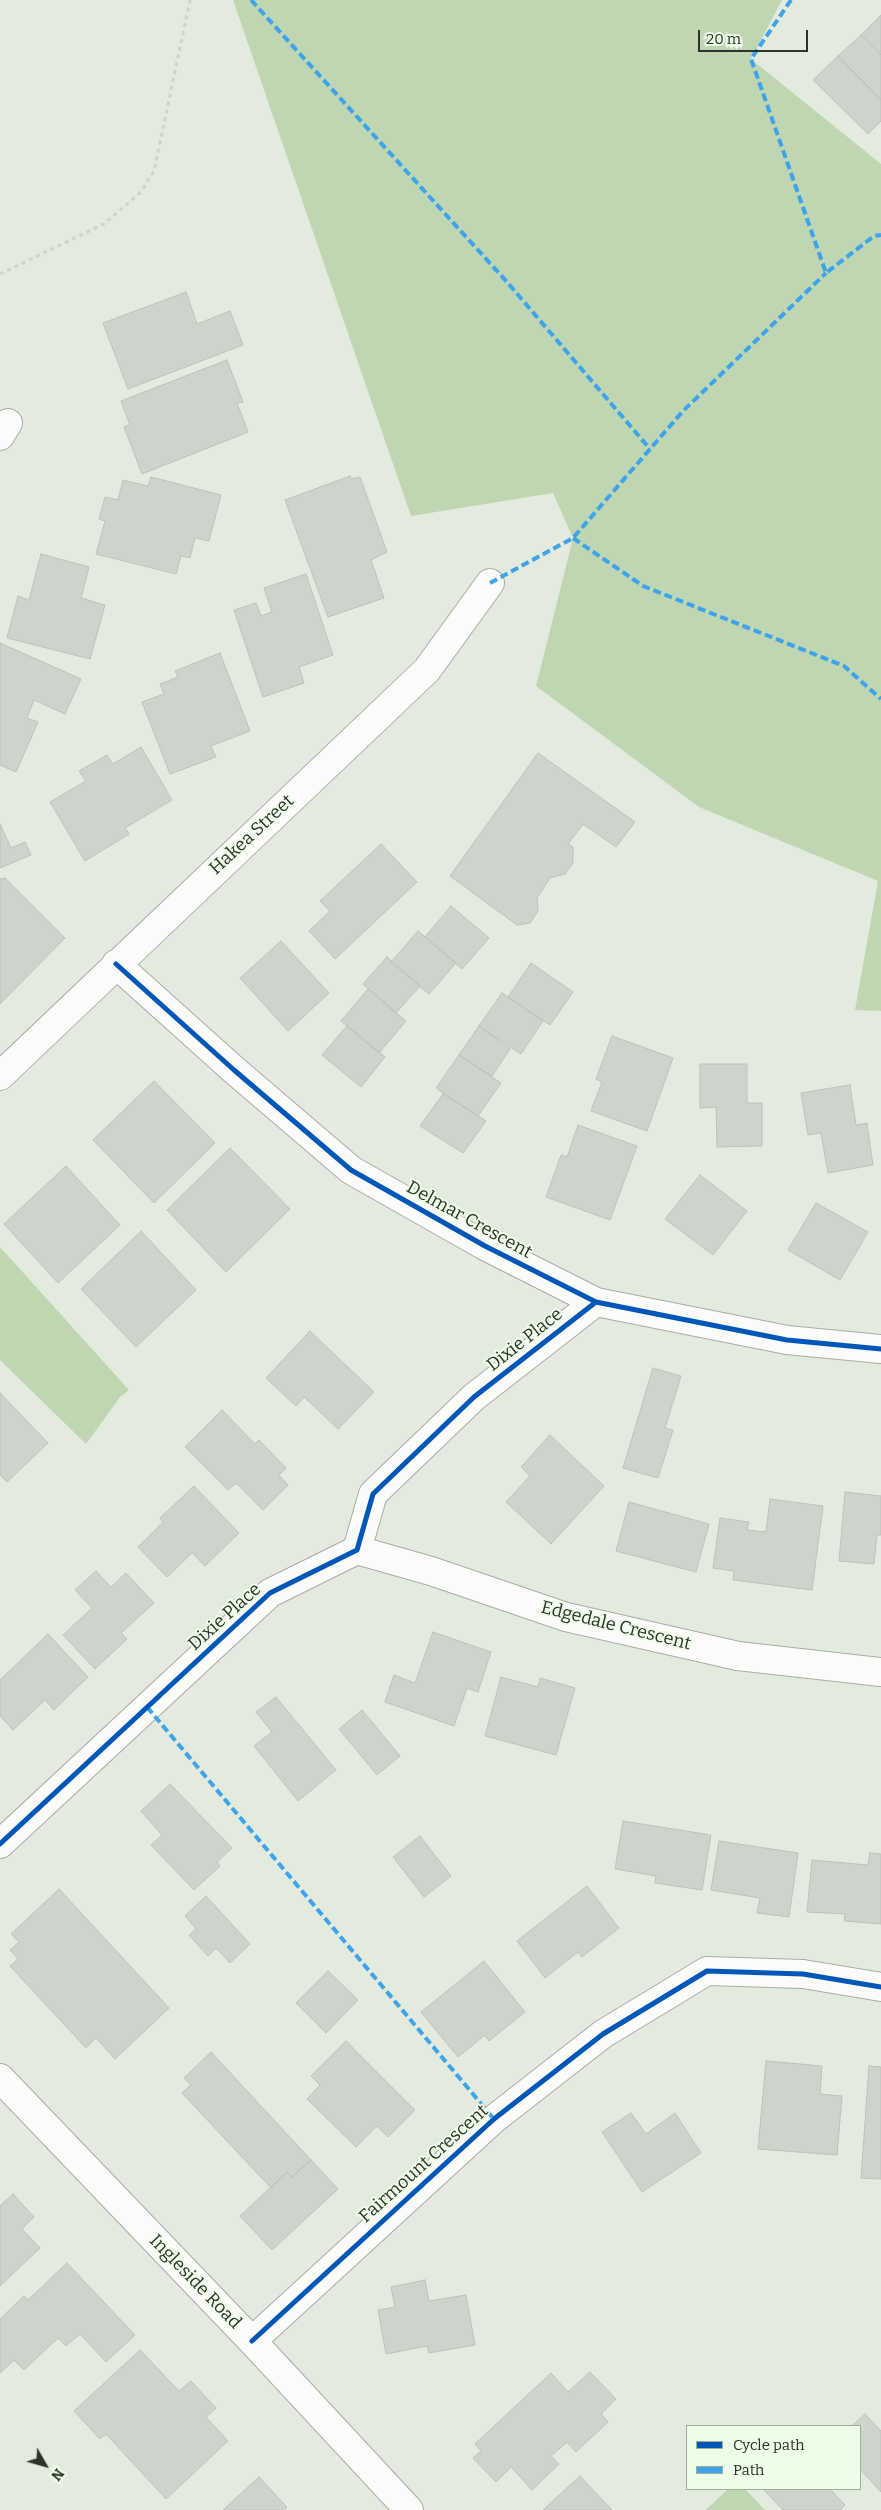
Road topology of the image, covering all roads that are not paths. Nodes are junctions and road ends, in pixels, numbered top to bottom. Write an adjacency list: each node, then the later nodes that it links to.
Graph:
1 (490, 583): 2 (street, Hakea Street)
2 (116, 964): 3 (street, Hakea Street); 4 (street, Delmar Crescent)
3 (0, 1076)
4 (596, 1302): 5 (street, Delmar Crescent); 6 (street, Dixie Place)
5 (881, 1349)
6 (357, 1550): 7 (street, Edgedale Crescent); 8 (street, Dixie Place)
7 (881, 1672)
8 (0, 1844)
9 (881, 1987): 11 (street, Fairmount Crescent)
10 (0, 2078): 11 (street, Ingleside Road)
11 (252, 2341): 12 (street, Ingleside Road)
12 (409, 2510)

